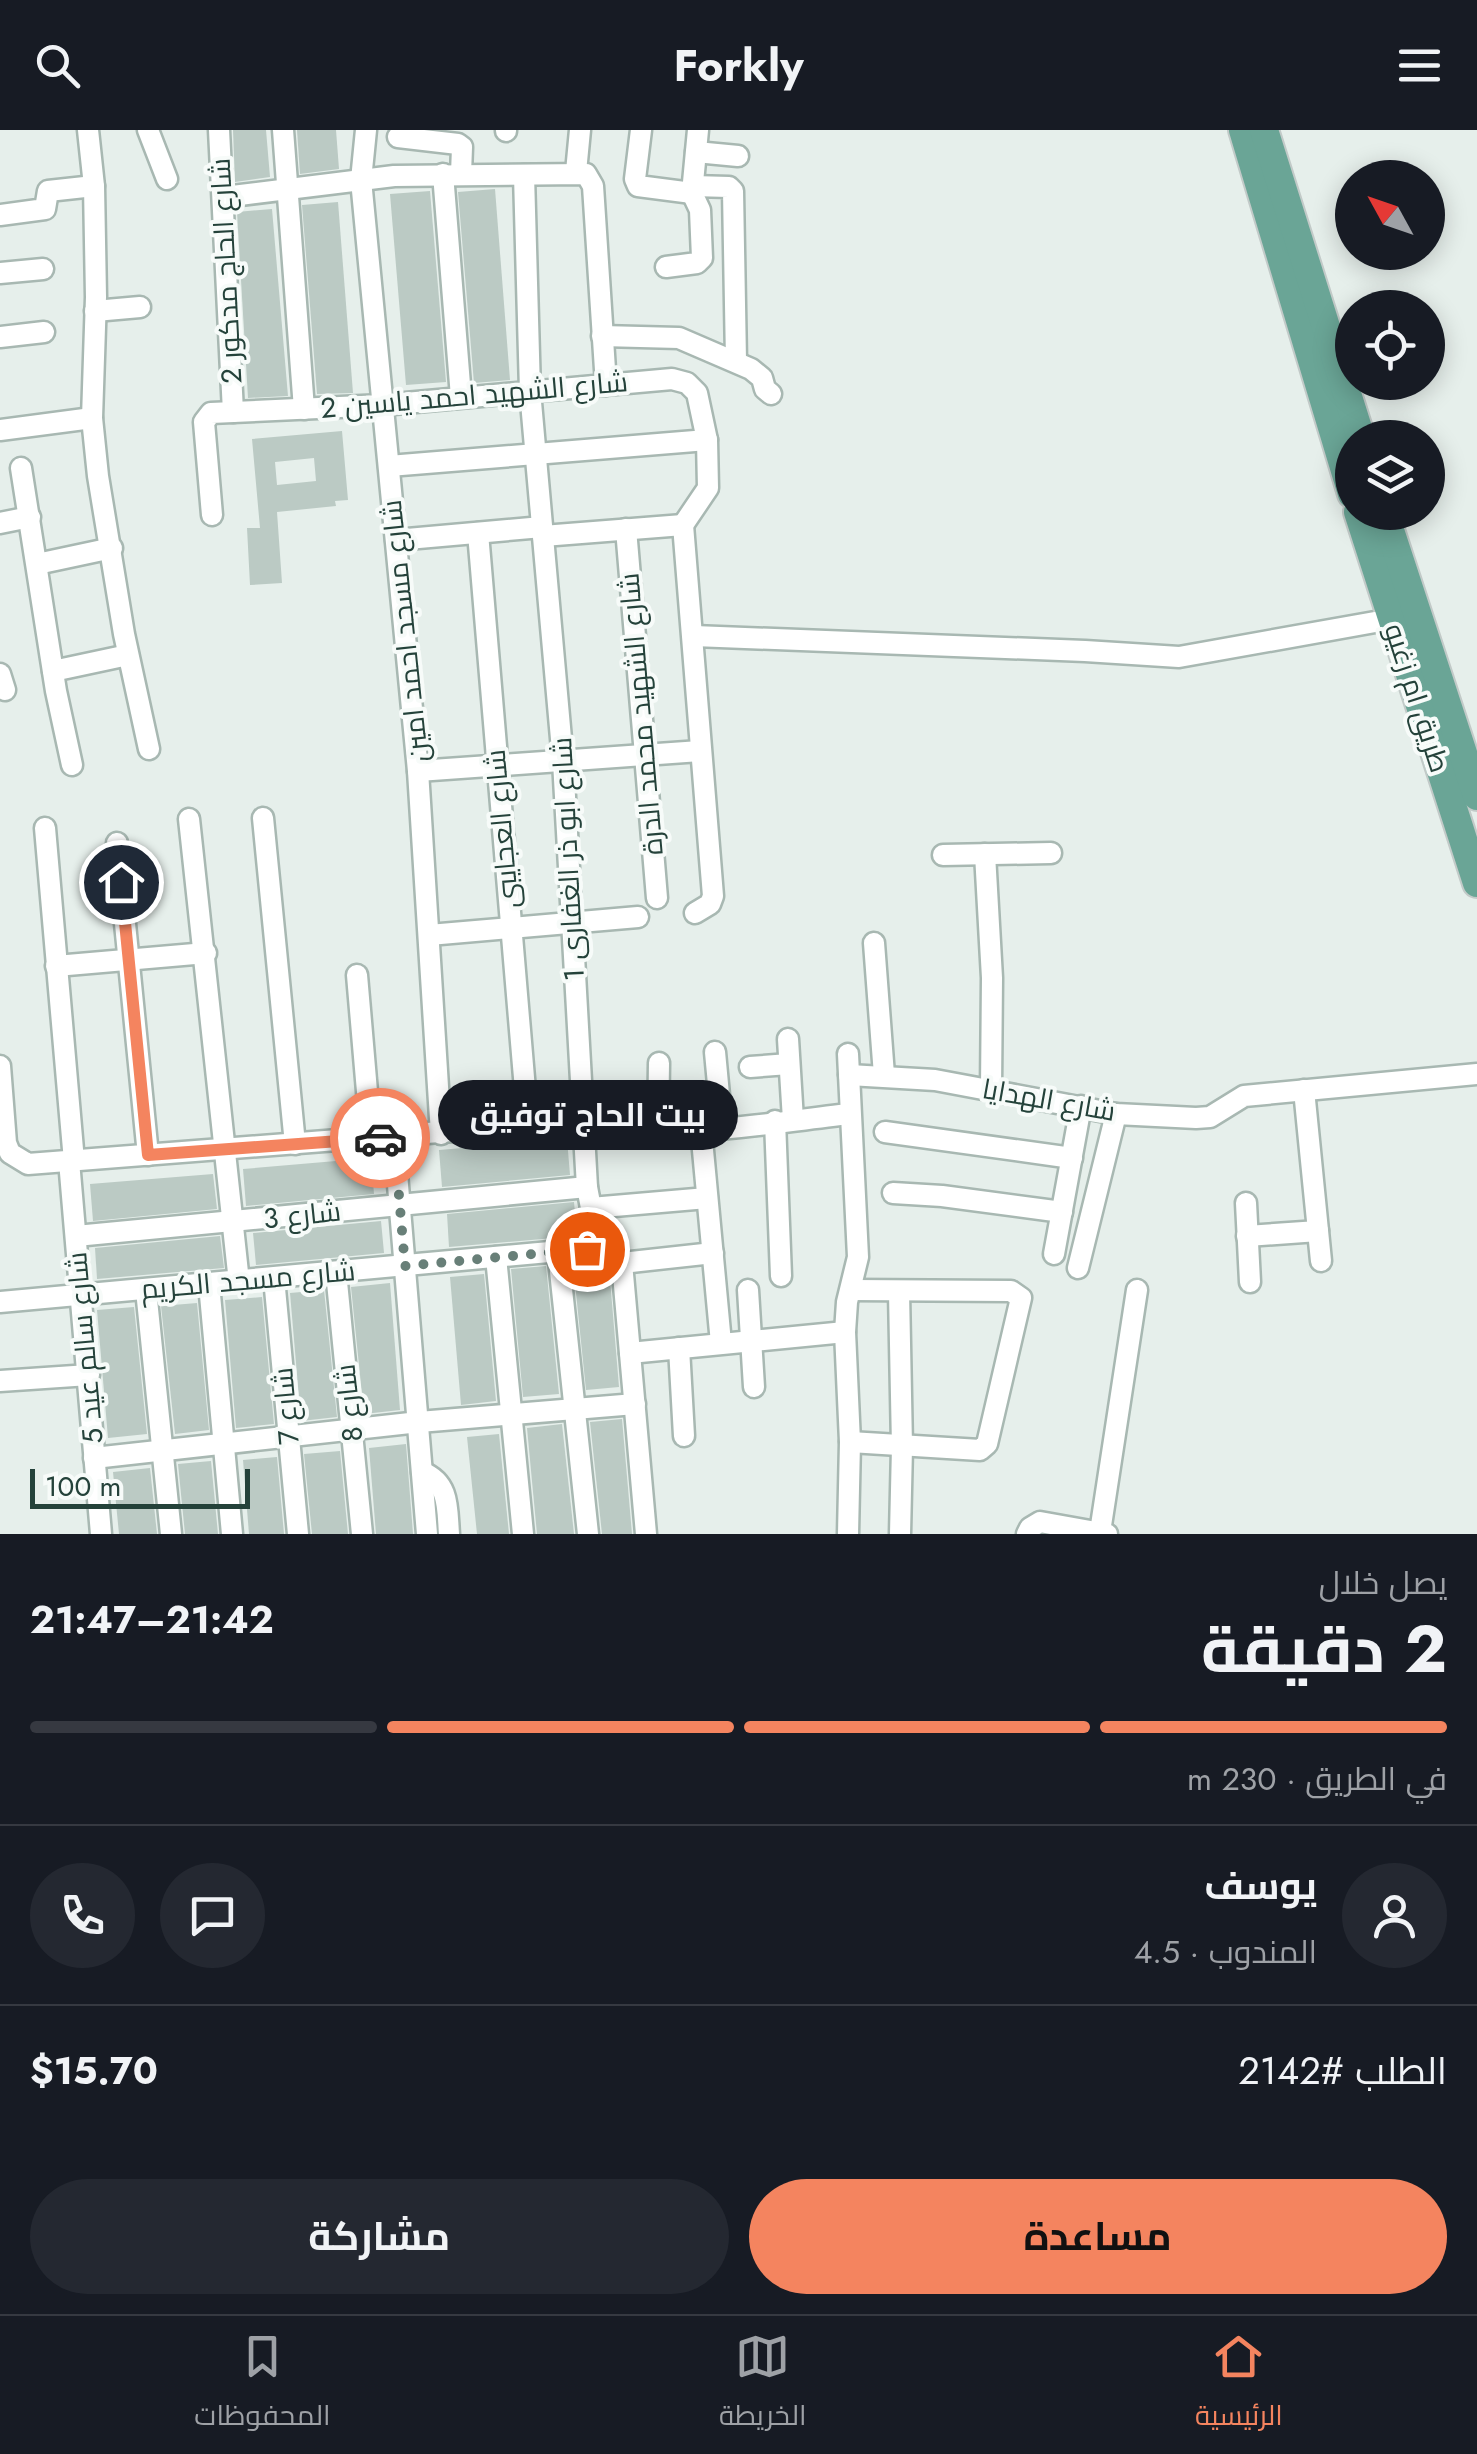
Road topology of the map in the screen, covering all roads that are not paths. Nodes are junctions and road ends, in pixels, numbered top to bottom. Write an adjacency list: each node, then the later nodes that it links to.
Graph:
1 (88, 130): 19 (street)
2 (148, 130): 17 (street)
3 (218, 130): 22 (street, شارع الحاج مدكور 2)
4 (283, 130): 20 (street)
5 (366, 130): 18 (street, شارع مسجد احمد امين)
6 (580, 130): 14 (street)
7 (640, 130): 21 (street)
8 (698, 130): 12 (street)
9 (1243, 130): 33 (main road)
10 (1264, 130): 33 (main road)
11 (398, 137): 15 (street)
12 (696, 152): 13 (street); 21 (street)
13 (738, 156)
14 (576, 172): 16 (street); 30 (street)
15 (452, 174): 16 (street); 18 (street); 37 (street)
16 (524, 175): 35 (street, شارع ابو ذر الغفارى 1)
17 (167, 179)
18 (361, 180): 20 (street); 38 (street, شارع مسجد احمد امين)
19 (94, 186): 23 (street); 28 (street)
20 (288, 189): 22 (street); 39 (street)
21 (692, 189): 24 (street); 32 (street)
22 (224, 197): 40 (street, شارع الحاج مدكور 2)
23 (0, 216)
24 (666, 266)
25 (43, 269): 26 (street)
26 (0, 273)
27 (140, 306): 28 (street)
28 (95, 311): 41 (street)
29 (44, 332): 31 (street)
30 (602, 336): 32 (street); 34 (street)
31 (0, 337)
32 (736, 362): 36 (street)
33 (1328, 375): 42 (main road); 43 (main road)
34 (606, 385): 35 (street, شارع الشهيد احمد ياسين 2); 45 (street, شارع الشهيد احمد ياسين 2)
35 (530, 391): 37 (street, شارع الشهيد احمد ياسين 2); 46 (street, شارع ابو ذر الغفارى 1)
36 (771, 394)
37 (461, 398): 38 (street, شارع الشهيد احمد ياسين 2)
38 (382, 405): 39 (street, شارع الشهيد احمد ياسين 2); 47 (street, شارع مسجد احمد امين)
39 (304, 408): 40 (street, شارع الشهيد احمد ياسين 2)
40 (233, 412): 49 (street)
41 (92, 418): 44 (street); 59 (street)
42 (1337, 420)
43 (1352, 420)
44 (0, 430)
45 (707, 440): 46 (street); 52 (street, شارع الشهيد احمد ياسين 2)
46 (537, 455): 47 (street); 56 (street, شارع ابو ذر الغفارى 1)
47 (388, 466): 58 (street, شارع مسجد احمد امين)
48 (22, 468): 50 (street)
49 (212, 515)
50 (30, 517): 51 (street); 60 (street)
51 (0, 522)
52 (683, 525): 53 (street); 62 (street)
53 (626, 530): 56 (street); 67 (street, شارع الشهيد محمد الدرة)
54 (1366, 530): 61 (main road, طريق ام زغيو)
55 (1387, 530): 61 (main road, طريق ام زغيو)
56 (542, 532): 57 (street); 68 (street, شارع ابو ذر الغفارى 1)
57 (478, 533): 58 (street); 70 (street, شارع العجايبى)
58 (396, 540): 71 (street, شارع مسجد احمد امين)
59 (112, 548): 60 (street); 63 (street)
60 (37, 564): 64 (street)
61 (1403, 617): 62 (street); 72 (main road, طريق ام زغيو); 80 (main road, طريق ام زغيو)
62 (694, 636): 66 (street)
63 (128, 655): 64 (street); 65 (street)
64 (53, 671): 69 (street)
65 (149, 750)
66 (700, 751): 67 (street); 82 (street)
67 (645, 755): 68 (street); 81 (street, شارع الشهيد محمد الدرة)
68 (563, 761): 70 (street); 84 (street, شارع ابو ذر الغفارى 1)
69 (72, 765)
70 (496, 766): 71 (street); 85 (street, شارع العجايبى)
71 (418, 771): 86 (street, شارع مسجد احمد امين)
72 (1477, 796)
73 (264, 818): 114 (street)
74 (189, 819): 88 (street)
75 (45, 828): 90 (street, شارع سالم عيد 5)
76 (117, 843): 89 (street)
77 (1051, 852): 78 (street)
78 (985, 854): 79 (street); 100 (street)
79 (943, 855)
80 (1477, 883)
81 (657, 898)
82 (695, 913)
83 (638, 917): 84 (street)
84 (572, 923): 85 (street); 105 (street, شارع ابو ذر الغفارى 1)
85 (510, 928): 86 (street); 107 (street, شارع العجايبى)
86 (429, 935): 111 (street, شارع مسجد احمد امين)
87 (874, 943): 98 (street)
88 (206, 954): 89 (street); 115 (street)
89 (128, 960): 90 (street); 116 (street)
90 (56, 966): 118 (street, شارع سالم عيد 5)
91 (357, 975): 113 (street)
92 (788, 1039): 95 (street)
93 (715, 1052): 108 (street)
94 (659, 1064): 109 (street)
95 (789, 1064): 97 (street); 106 (street)
96 (0, 1066): 118 (street)
97 (750, 1067)
98 (884, 1074): 100 (street, شارع الهدايا); 103 (street, شارع الهدايا)
99 (1477, 1074): 101 (street, شارع الهدايا)
100 (991, 1090): 102 (street, شارع الهدايا)
101 (1304, 1090): 104 (street, شارع الهدايا); 126 (street)
102 (1081, 1106): 104 (street, شارع الهدايا); 117 (street)
103 (850, 1114): 106 (street); 145 (street)
104 (1116, 1114): 136 (street)
105 (582, 1121): 107 (street); 109 (street); 120 (street, شارع ابو ذر الغفارى 1)
106 (784, 1121): 108 (street); 138 (street)
107 (528, 1125): 111 (street)
108 (711, 1128): 109 (street); 121 (street)
109 (658, 1132)
110 (885, 1132): 117 (street)
111 (441, 1134): 112 (street)
112 (394, 1137): 113 (street); 123 (street)
113 (371, 1138): 114 (street)
114 (295, 1144): 115 (street)
115 (225, 1150): 116 (street); 125 (street)
116 (148, 1155): 118 (street)
117 (1072, 1158): 124 (street)
118 (72, 1161): 127 (street, شارع سالم عيد 5)
119 (893, 1193): 124 (street)
120 (589, 1197): 121 (street, شارع 3); 123 (street, شارع 3); 132 (street, شارع ابو ذر الغفارى 1)
121 (708, 1198): 130 (street)
122 (1246, 1202): 128 (street)
123 (400, 1205): 125 (street, شارع 3); 135 (street)
124 (1062, 1212): 131 (street)
125 (233, 1221): 127 (street, شارع 3); 140 (street)
126 (1318, 1231): 128 (street); 134 (street)
127 (76, 1236): 148 (street, شارع سالم عيد 5)
128 (1248, 1236): 141 (street)
129 (558, 1252): 132 (street, شارع مسجد الكريم); 133 (street, شارع مسجد الكريم); 159 (street)
130 (712, 1252): 132 (street, شارع مسجد الكريم); 152 (street)
131 (1054, 1254)
132 (619, 1255): 154 (street, شارع ابو ذر الغفارى 1)
133 (496, 1258): 135 (street, شارع مسجد الكريم); 160 (street)
134 (1321, 1261)
135 (405, 1266): 137 (street, شارع مسجد الكريم); 161 (street)
136 (1078, 1268)
137 (336, 1272): 139 (street, شارع مسجد الكريم); 162 (street, شارع 8)
138 (781, 1276)
139 (274, 1278): 140 (street, شارع مسجد الكريم); 163 (street, شارع 7)
140 (240, 1282): 142 (street, شارع مسجد الكريم)
141 (1250, 1282)
142 (209, 1284): 143 (street, شارع مسجد الكريم); 166 (street)
143 (146, 1290): 148 (street, شارع مسجد الكريم); 168 (street)
144 (748, 1290): 151 (street)
145 (851, 1290): 147 (street); 150 (street)
146 (1137, 1290): 171 (street)
147 (899, 1292): 167 (street); 167 (street)
148 (82, 1295): 149 (street, شارع مسجد الكريم); 155 (street, شارع سالم عيد 5)
149 (0, 1302)
150 (845, 1332): 151 (street); 165 (street)
151 (751, 1340): 152 (street); 157 (street)
152 (721, 1343): 153 (street)
153 (678, 1348): 154 (street); 164 (street)
154 (630, 1352): 158 (street, شارع ابو ذر الغفارى 1)
155 (89, 1375): 156 (street); 169 (street, شارع سالم عيد 5)
156 (0, 1380)
157 (754, 1387)
158 (634, 1404): 159 (street); 181 (street, شارع ابو ذر الغفارى 1)
159 (575, 1409): 160 (street); 180 (street)
160 (512, 1414): 161 (street); 179 (street)
161 (419, 1422): 162 (street); 170 (street)
162 (352, 1429): 163 (street); 176 (street, شارع 8)
163 (289, 1436): 166 (street); 175 (street, شارع 7)
164 (684, 1436)
165 (850, 1442): 167 (street); 182 (street)
166 (224, 1444): 168 (street); 174 (street)
167 (902, 1447): 183 (street)
168 (162, 1450): 169 (street); 173 (street)
169 (94, 1458): 172 (street, شارع سالم عيد 5)
170 (422, 1472): 177 (street); 178 (street)
171 (1104, 1533): 184 (street)
172 (101, 1534)
173 (171, 1534)
174 (232, 1534)
175 (298, 1534)
176 (362, 1534)
177 (427, 1534)
178 (449, 1534)
179 (523, 1534)
180 (588, 1534)
181 (646, 1534)
182 (848, 1534)
183 (900, 1534)
184 (1027, 1534)

